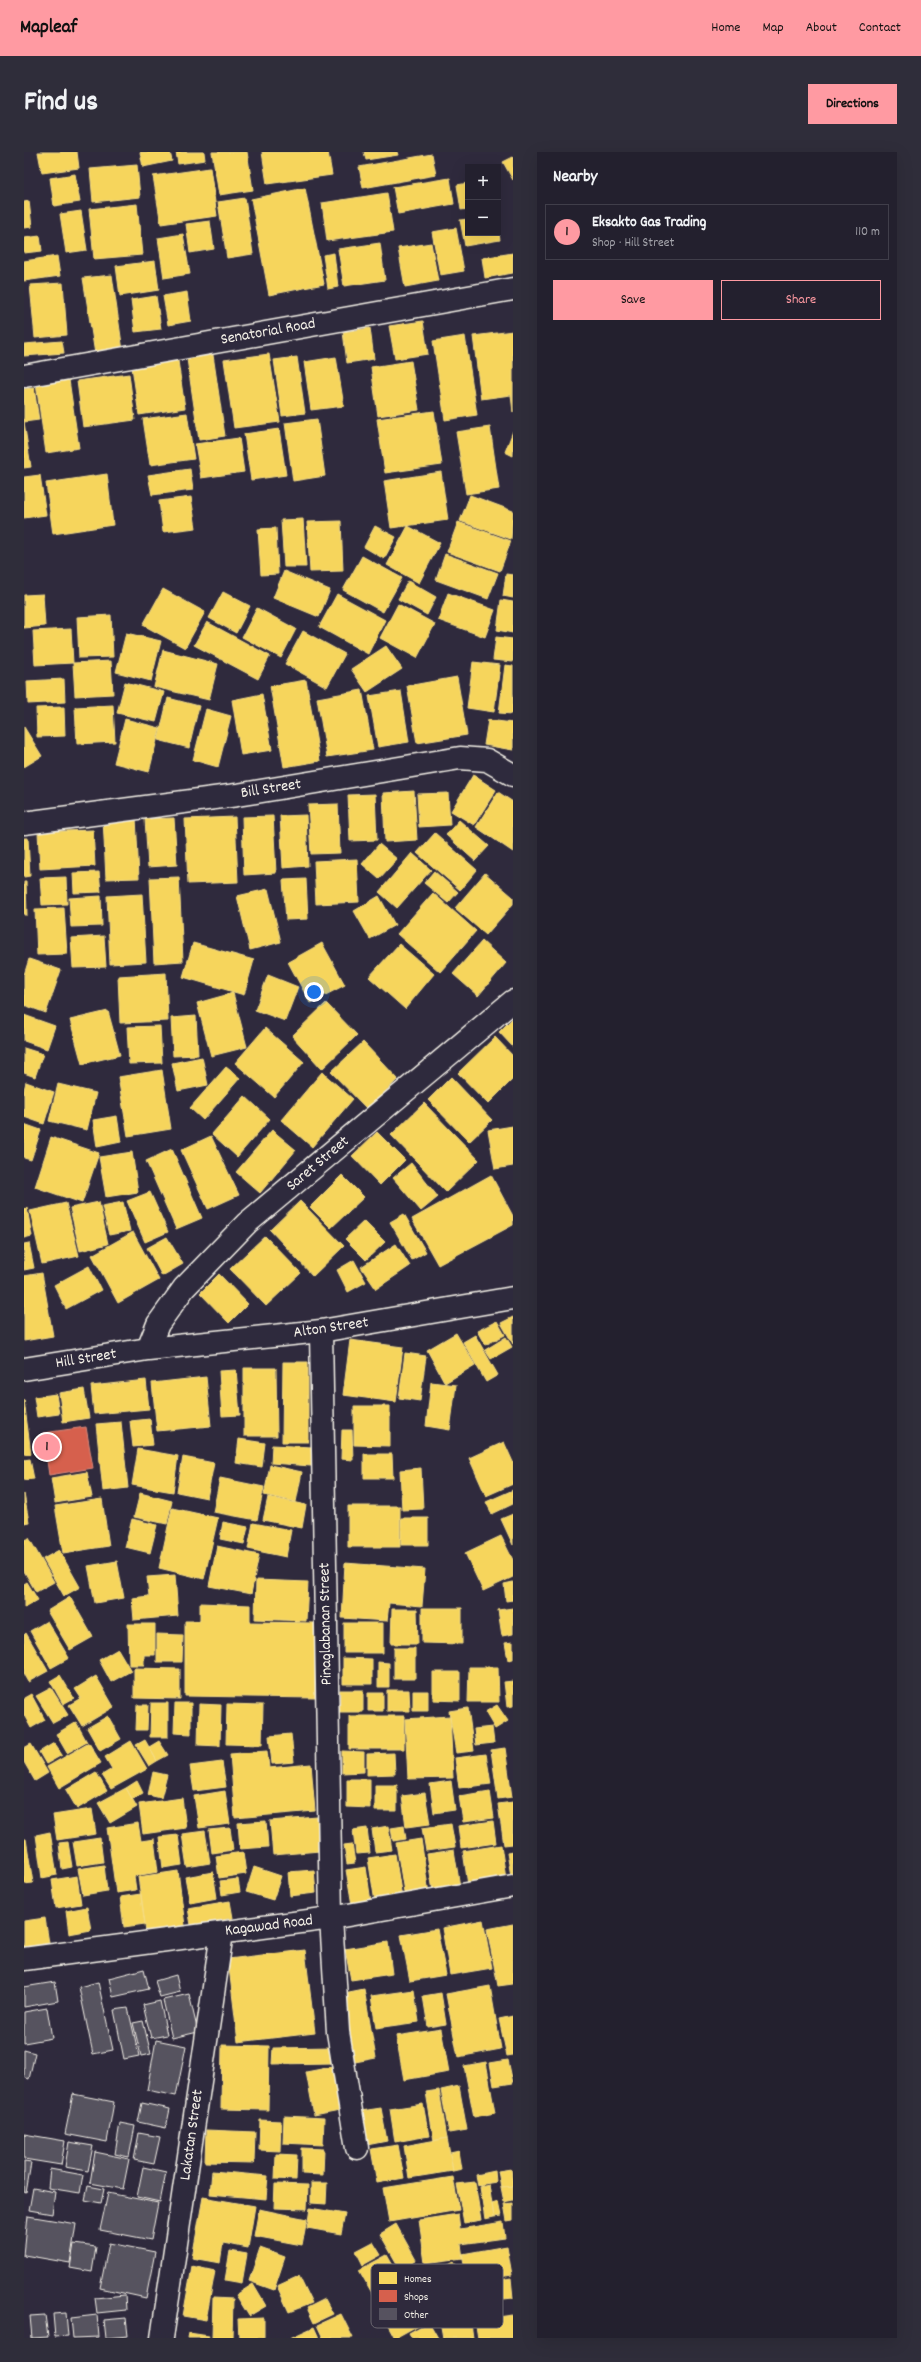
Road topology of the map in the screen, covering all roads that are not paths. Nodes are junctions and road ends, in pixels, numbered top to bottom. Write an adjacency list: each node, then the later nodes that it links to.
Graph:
1 (513, 289): 2 (street, Senatorial Road)
2 (24, 376)
3 (513, 775): 4 (street, Bill Street)
4 (24, 823)
5 (513, 1001): 8 (street, Saret Street)
6 (513, 1298): 7 (street, Alton Street)
7 (321, 1331): 8 (street, Alton Street); 11 (street, Pinaglabanan Street)
8 (148, 1349): 9 (street, Hill Street)
9 (24, 1369)
10 (513, 1886): 11 (street, Kagawad Road)
11 (331, 1918): 12 (street, Kagawad Road); 14 (street, Pinaglabanan Street)
12 (222, 1933): 13 (street, Kagawad Road); 15 (street, Lakatan Street)
13 (24, 1959)
14 (357, 2148)
15 (162, 2338)

